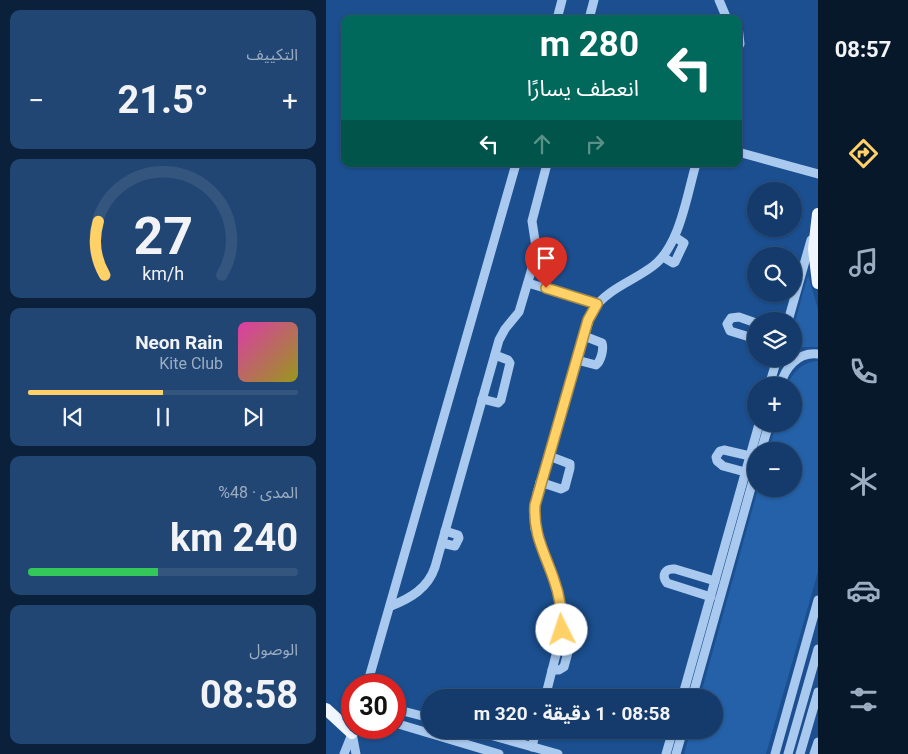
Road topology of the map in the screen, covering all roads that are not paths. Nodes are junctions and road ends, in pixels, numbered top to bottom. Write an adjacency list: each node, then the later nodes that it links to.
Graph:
1 (562, 0): 4 (street)
2 (594, 0): 5 (street)
3 (719, 0): 6 (street)
4 (558, 15)
5 (590, 15)
6 (725, 15)
7 (742, 153): 11 (street)
8 (515, 167): 36 (street)
9 (546, 167): 14 (street)
10 (695, 167): 15 (street)
11 (818, 174)
12 (817, 219): 13 (main road); 16 (street)
13 (818, 282)
14 (528, 283): 15 (street); 21 (street)
15 (597, 304): 18 (street)
16 (791, 312)
17 (747, 320): 19 (street)
18 (584, 336): 22 (street); 22 (street)
19 (747, 336)
20 (818, 354): 23 (street)
21 (495, 355): 24 (street); 24 (street)
22 (577, 360): 26 (street)
23 (782, 377)
24 (482, 399): 31 (street)
25 (747, 455): 28 (street)
26 (549, 456): 29 (street); 29 (street)
27 (747, 466): 28 (street)
28 (745, 472): 33 (street)
29 (540, 482): 39 (street)
30 (748, 497): 41 (street)
31 (446, 531): 32 (street); 32 (street)
32 (442, 543): 36 (street)
33 (715, 582): 34 (street); 34 (street)
34 (711, 597): 40 (street)
35 (818, 600): 43 (street)
36 (391, 606): 38 (street)
37 (818, 649): 44 (street)
38 (371, 674)
39 (547, 689)
40 (685, 689)
41 (695, 689)
42 (818, 692): 45 (street)
43 (790, 701): 44 (street); 65 (street)
44 (802, 705): 45 (street); 66 (street)
45 (816, 709): 67 (street)
46 (326, 710): 49 (main road)
47 (406, 712): 48 (street)
48 (421, 716)
49 (341, 721)
50 (406, 726): 61 (street)
51 (350, 739): 59 (street)
52 (354, 739): 60 (street)
53 (506, 739): 58 (street)
54 (534, 739): 58 (street)
55 (670, 739): 63 (street)
56 (680, 739): 64 (street)
57 (818, 742): 68 (street)
58 (532, 746): 62 (street)
59 (344, 754)
60 (356, 754)
61 (499, 754)
62 (558, 754)
63 (666, 754)
64 (676, 754)
65 (775, 754)
66 (788, 754)
67 (800, 754)
68 (814, 754)

